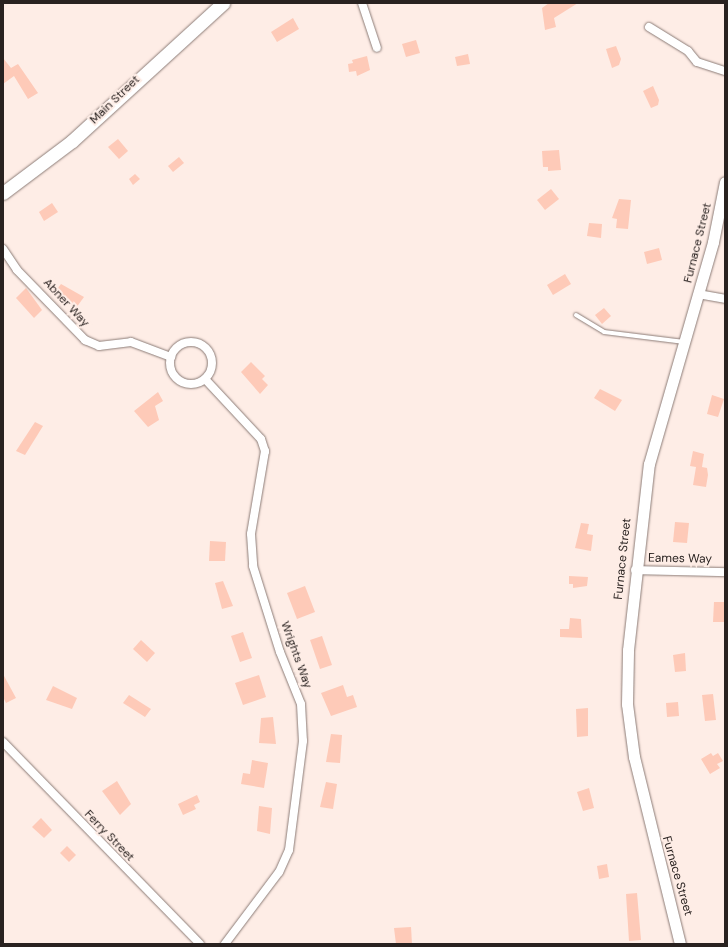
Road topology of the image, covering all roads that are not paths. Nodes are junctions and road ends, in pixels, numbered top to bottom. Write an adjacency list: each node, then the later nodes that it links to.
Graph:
1 (223, 3): 7 (main road, Main Street)
2 (362, 3): 4 (street)
3 (649, 27): 5 (street)
4 (377, 48)
5 (725, 71)
6 (725, 182): 9 (main road, Furnace Street)
7 (3, 193)
8 (3, 248): 13 (street, Abner Way)
9 (698, 294): 10 (street); 12 (main road, Furnace Street)
10 (725, 299)
11 (576, 315): 12 (lane)
12 (684, 342): 15 (main road, Furnace Street)
13 (171, 357): 14 (street); 14 (street)
14 (204, 379): 19 (street, Wrights Way)
15 (635, 570): 16 (street, Eames Way); 20 (main road, Furnace Street)
16 (725, 572)
17 (3, 742): 18 (street, Ferry Street)
18 (200, 944)
19 (225, 944)
20 (680, 944)

